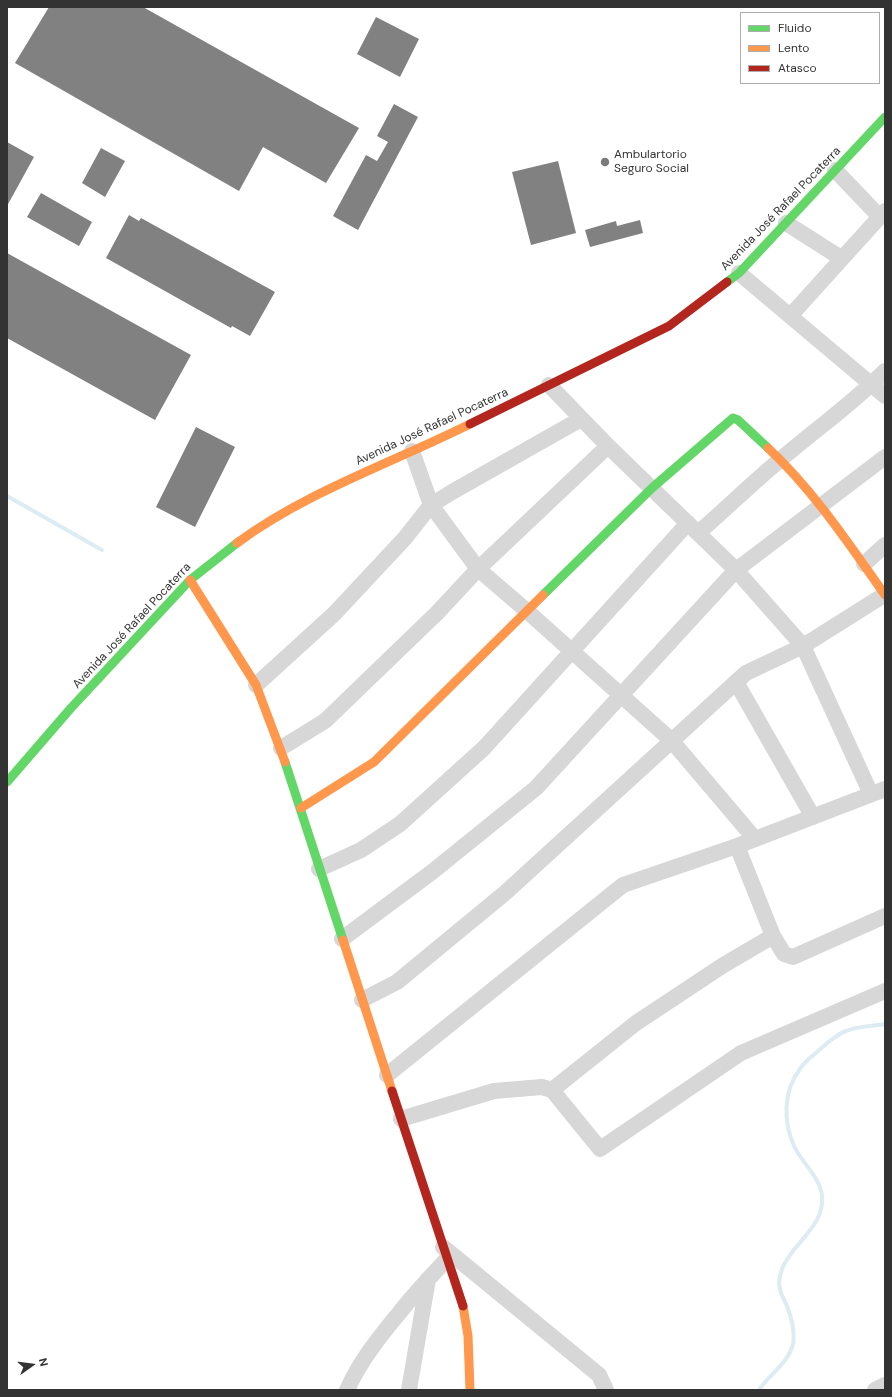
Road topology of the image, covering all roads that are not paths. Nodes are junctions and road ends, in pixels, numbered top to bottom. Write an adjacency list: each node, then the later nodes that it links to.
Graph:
1 (885, 117): 2 (street, Avenida José Rafael Pocaterra)
2 (835, 170): 3 (street); 4 (street, Avenida José Rafael Pocaterra)
3 (882, 213): 5 (street)
4 (786, 223): 5 (street); 6 (street, Avenida José Rafael Pocaterra)
5 (841, 258): 7 (street)
6 (739, 273): 7 (street); 10 (street, Avenida José Rafael Pocaterra)
7 (791, 315): 9 (street)
8 (885, 371): 9 (street)
9 (872, 384): 11 (street); 16 (street)
10 (549, 385): 12 (street); 14 (street, Avenida José Rafael Pocaterra)
11 (885, 396)
12 (582, 419): 13 (street); 18 (street)
13 (608, 446): 17 (street); 23 (street)
14 (412, 452): 18 (street); 25 (street, Avenida José Rafael Pocaterra)
15 (885, 457): 19 (street)
16 (780, 459): 17 (street); 19 (street); 20 (street)
17 (652, 488): 20 (street); 27 (street)
18 (431, 505): 23 (street); 31 (street)
19 (821, 506): 22 (street); 24 (street)
20 (693, 528): 24 (street); 29 (street)
21 (885, 545): 22 (street)
22 (864, 564): 26 (street)
23 (478, 569): 27 (street); 34 (street)
24 (736, 570): 28 (street); 32 (street)
25 (190, 580): 31 (street); 35 (street, Avenida José Rafael Pocaterra)
26 (885, 595): 28 (street)
27 (527, 611): 29 (street); 37 (street)
28 (803, 646): 30 (street); 36 (street)
29 (572, 651): 32 (street); 41 (street)
30 (736, 682): 33 (street); 38 (street)
31 (256, 686): 34 (street)
32 (621, 694): 33 (street); 44 (street)
33 (671, 740): 39 (street); 46 (street)
34 (282, 748): 37 (street)
35 (7, 782)
36 (878, 791): 38 (street)
37 (301, 808): 41 (street)
38 (813, 817): 39 (street)
39 (755, 839): 40 (street)
40 (736, 846): 43 (street); 47 (street)
41 (319, 869): 44 (street)
42 (885, 916): 43 (street)
43 (772, 936): 48 (street)
44 (342, 939): 46 (street)
45 (885, 991): 48 (street)
46 (362, 1000): 47 (street)
47 (387, 1075): 49 (street)
48 (552, 1090): 49 (street)
49 (401, 1119): 50 (street)
50 (445, 1253): 51 (street); 55 (street); 56 (street)
51 (429, 1277): 53 (street); 54 (street)
52 (885, 1385): 57 (street)
53 (347, 1390)
54 (409, 1390)
55 (470, 1390)
56 (606, 1390)
57 (875, 1390)

